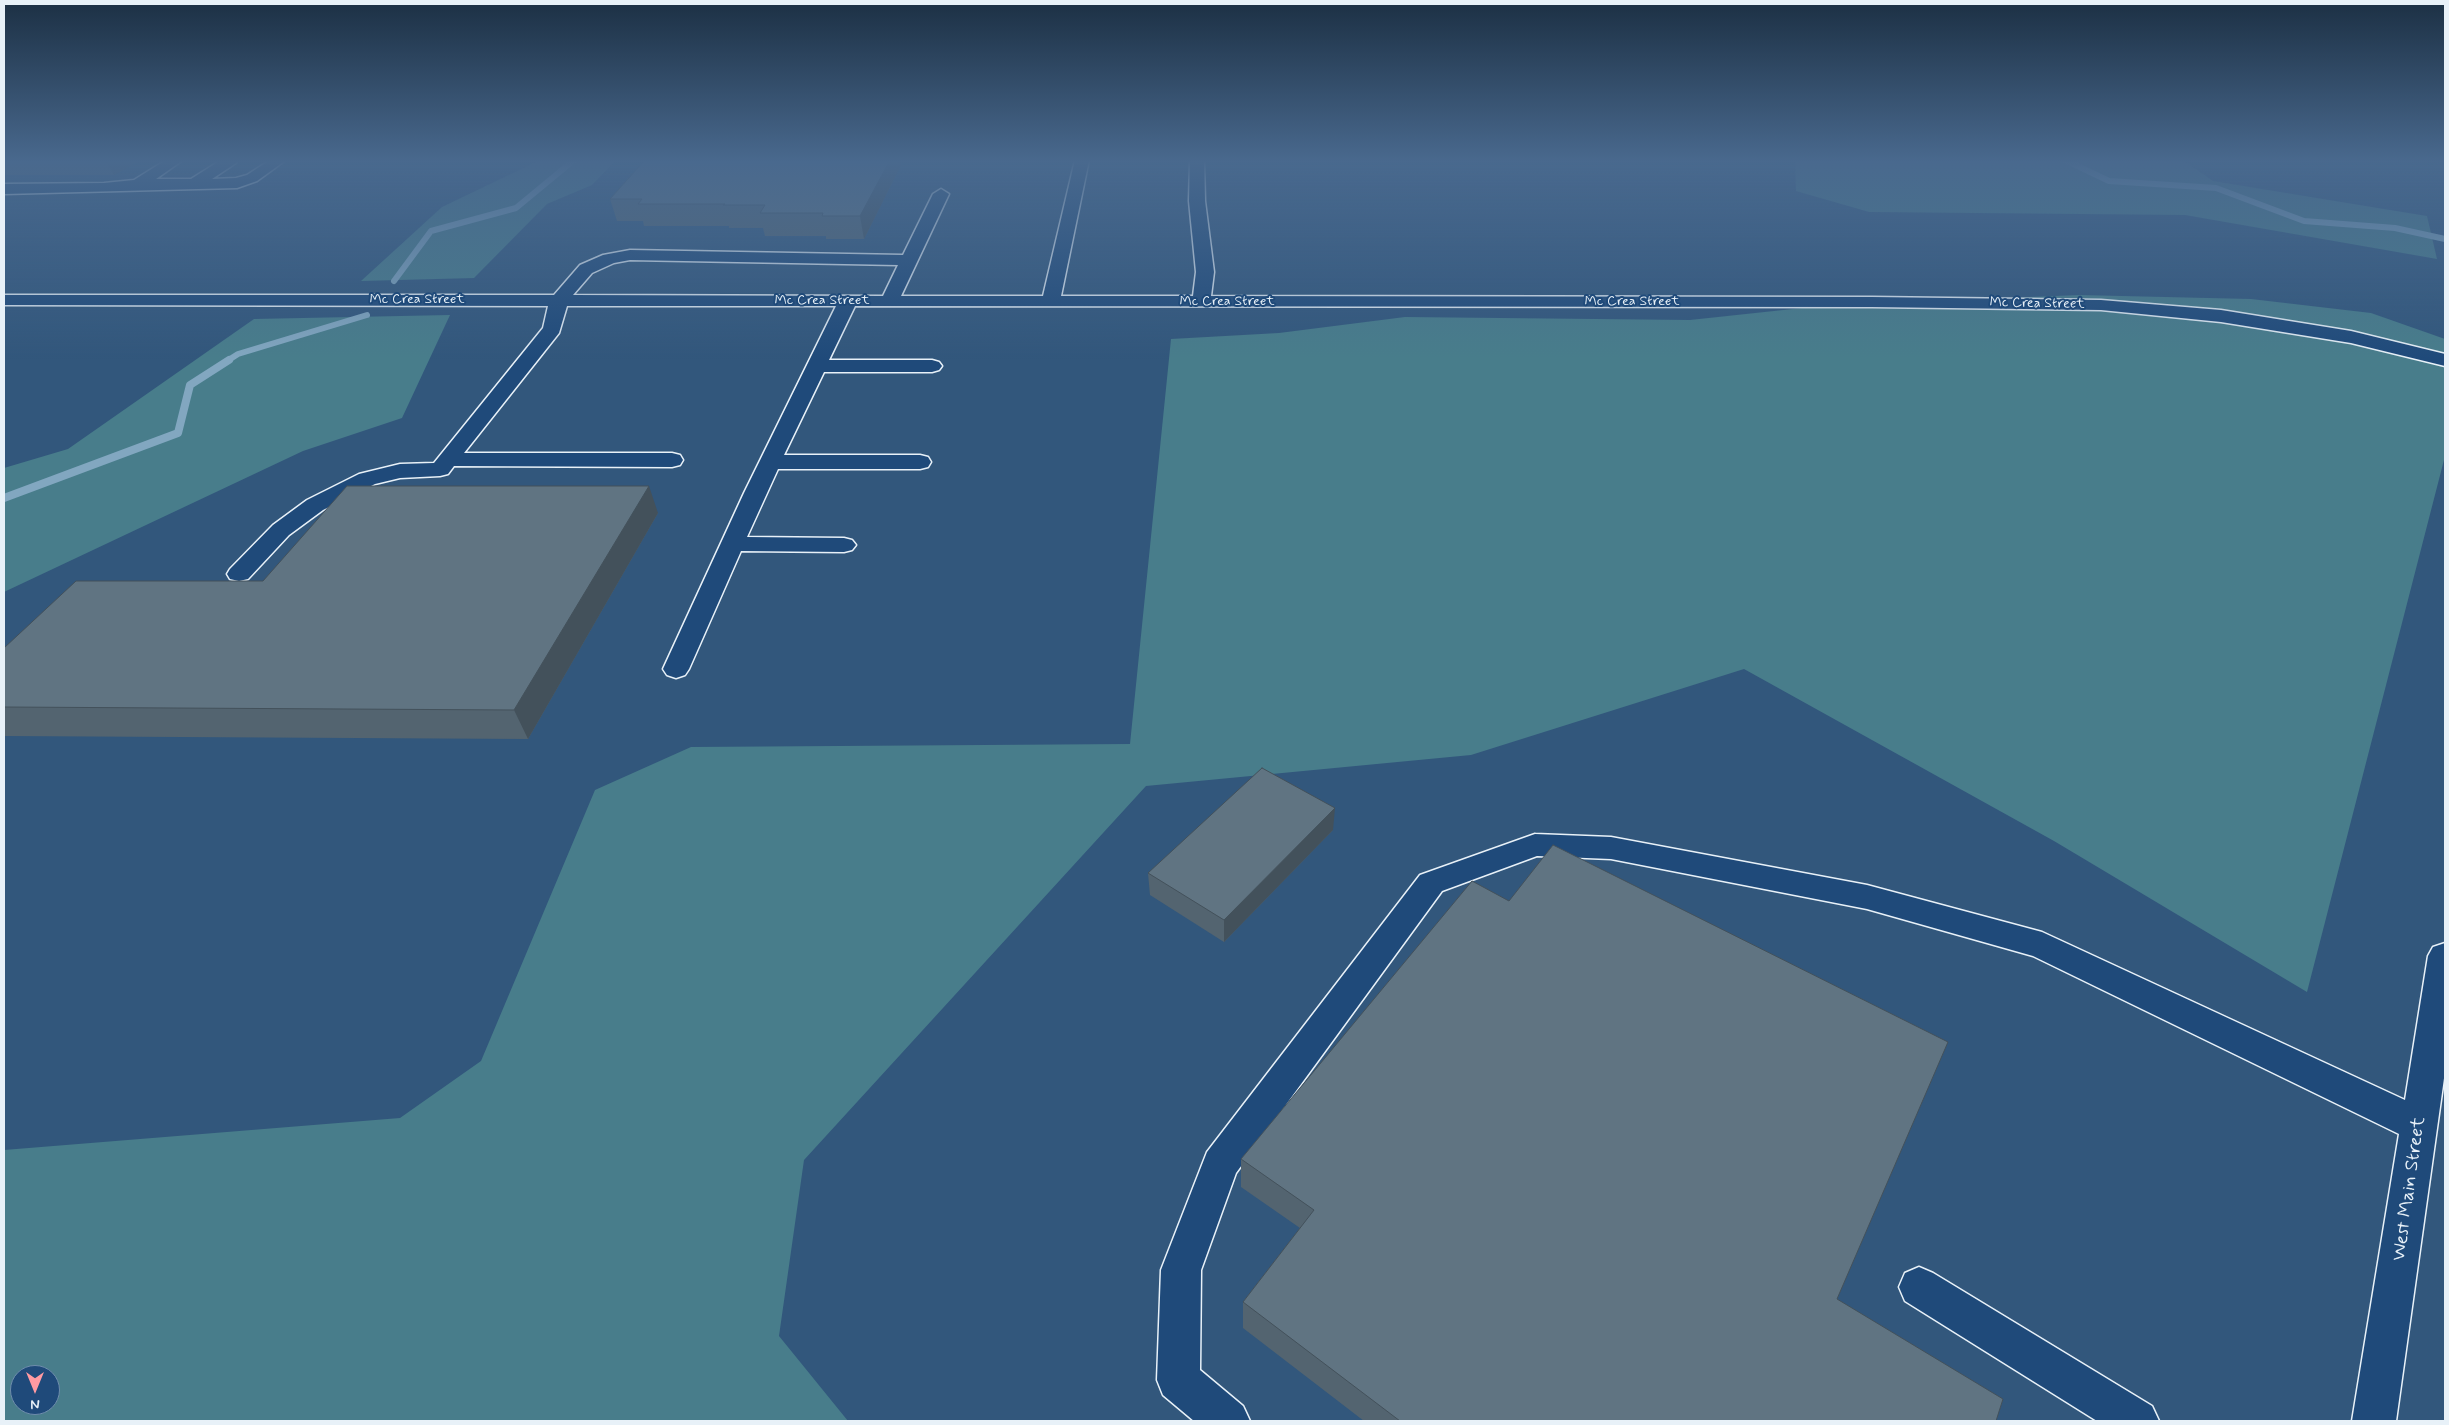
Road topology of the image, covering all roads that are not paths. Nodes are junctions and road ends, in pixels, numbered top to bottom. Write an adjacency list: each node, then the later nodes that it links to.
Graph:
1 (925, 226): 4 (street)
2 (1067, 226): 9 (street)
3 (1201, 226): 10 (street)
4 (909, 260): 6 (street); 8 (street)
5 (4, 300): 6 (street, Mc Crea Street)
6 (559, 300): 7 (street, Mc Crea Street); 14 (street)
7 (848, 301): 8 (street, Mc Crea Street); 12 (street)
8 (889, 301): 9 (street, Mc Crea Street)
9 (1051, 302): 10 (street, Mc Crea Street)
10 (1201, 302): 11 (street, Mc Crea Street)
11 (2445, 360)
12 (817, 366): 13 (street); 16 (street)
13 (932, 366)
14 (448, 459): 15 (street); 20 (street)
15 (672, 460)
16 (770, 462): 17 (street); 18 (street)
17 (920, 462)
18 (732, 544): 19 (street); 21 (street)
19 (844, 545)
20 (239, 574)
21 (676, 669)
22 (2445, 956): 23 (street, West Main Street)
23 (2430, 1108): 26 (street); 27 (street, West Main Street)
24 (1919, 1288): 25 (street)
25 (2122, 1417)
26 (1228, 1421)
27 (2374, 1421)

